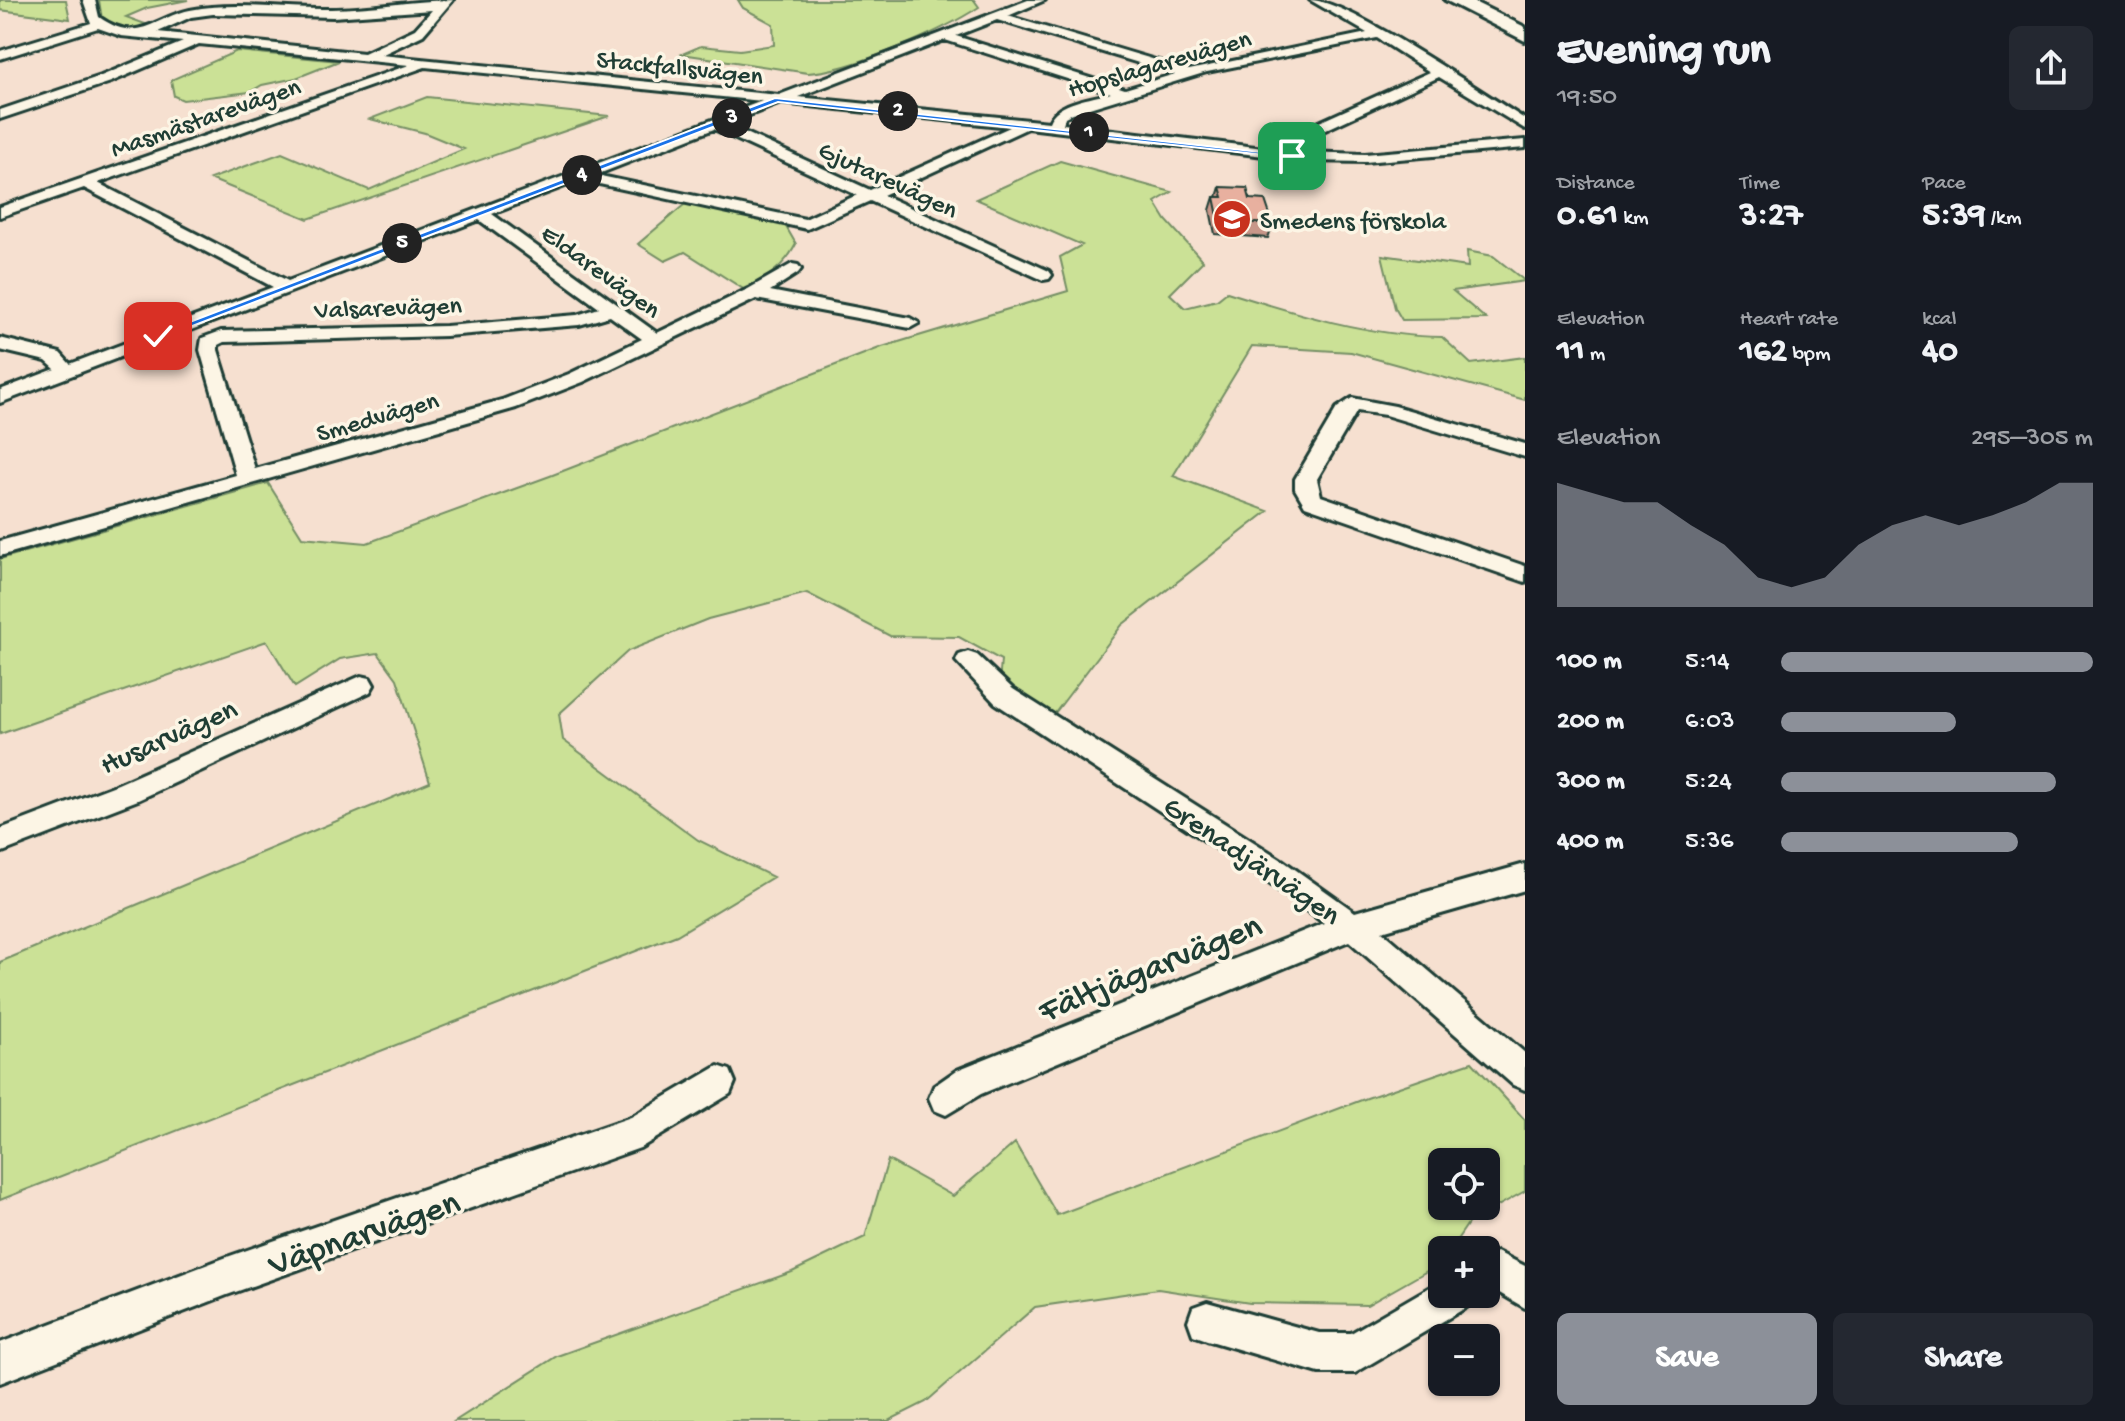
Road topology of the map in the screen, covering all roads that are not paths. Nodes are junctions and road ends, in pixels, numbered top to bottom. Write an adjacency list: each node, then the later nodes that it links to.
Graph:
1 (89, 0): 8 (street)
2 (1039, 0): 7 (street)
3 (1316, 0): 10 (street)
4 (1455, 0): 13 (highway)
5 (1476, 0): 9 (highway)
6 (444, 3): 12 (street); 18 (street)
7 (995, 16): 14 (street); 21 (street)
8 (99, 24): 12 (street, Stackfallsvägen); 16 (street)
9 (1525, 24)
10 (1379, 34): 20 (street); 21 (street, Hopslagarevägen)
11 (4, 35): 16 (street)
12 (142, 35): 15 (street, Stackfallsvägen)
13 (1525, 35)
14 (944, 36): 22 (street); 23 (street)
15 (197, 41): 18 (street, Stackfallsvägen); 24 (street)
16 (36, 43): 17 (street)
17 (0, 55)
18 (365, 58): 19 (street, Stackfallsvägen)
19 (426, 63): 23 (street, Stackfallsvägen); 32 (street, Masmästarevägen)
20 (1440, 72): 27 (street); 30 (street)
21 (1187, 73): 22 (street, Hopslagarevägen)
22 (1125, 93): 28 (street, Hopslagarevägen)
23 (778, 100): 25 (street); 26 (street, Stackfallsvägen)
24 (0, 115)
25 (715, 124): 31 (street); 33 (street, Gjutarevägen)
26 (1026, 124): 28 (street, Stackfallsvägen); 33 (street)
27 (1525, 125)
28 (1054, 128): 30 (street, Stackfallsvägen)
29 (1525, 144): 30 (street, Stackfallsvägen)
30 (1292, 156)
31 (581, 176): 33 (street); 35 (street)
32 (84, 182): 34 (street, Masmästarevägen); 38 (street)
33 (869, 196): 37 (street, Gjutarevägen)
34 (0, 212)
35 (481, 214): 38 (street); 40 (street, Eldarevägen)
36 (792, 269): 39 (street, Smedvägen)
37 (1043, 275)
38 (287, 287): 44 (street)
39 (754, 293): 41 (street); 42 (street, Smedvägen)
40 (612, 309): 42 (street, Eldarevägen); 47 (street, Valsarevägen)
41 (910, 323)
42 (655, 340): 47 (street, Smedvägen)
43 (0, 344): 44 (street)
44 (67, 371): 45 (street)
45 (0, 397)
46 (1525, 451): 49 (street)
47 (247, 478): 48 (street, Smedvägen)
48 (0, 549)
49 (1525, 574)
50 (968, 661): 54 (street, Grenadjärvägen)
51 (361, 685): 52 (street, Husarvägen)
52 (0, 841)
53 (1525, 877): 54 (street, Fältjägarvägen)
54 (1352, 926): 55 (street, Grenadjärvägen); 57 (street, Fältjägarvägen)
55 (1525, 1074)
56 (718, 1082): 62 (street, Väpnarvägen)
57 (946, 1098)
58 (1500, 1273): 59 (street)
59 (1525, 1289)
60 (1431, 1308): 61 (street)
61 (1207, 1321)
62 (0, 1363)

